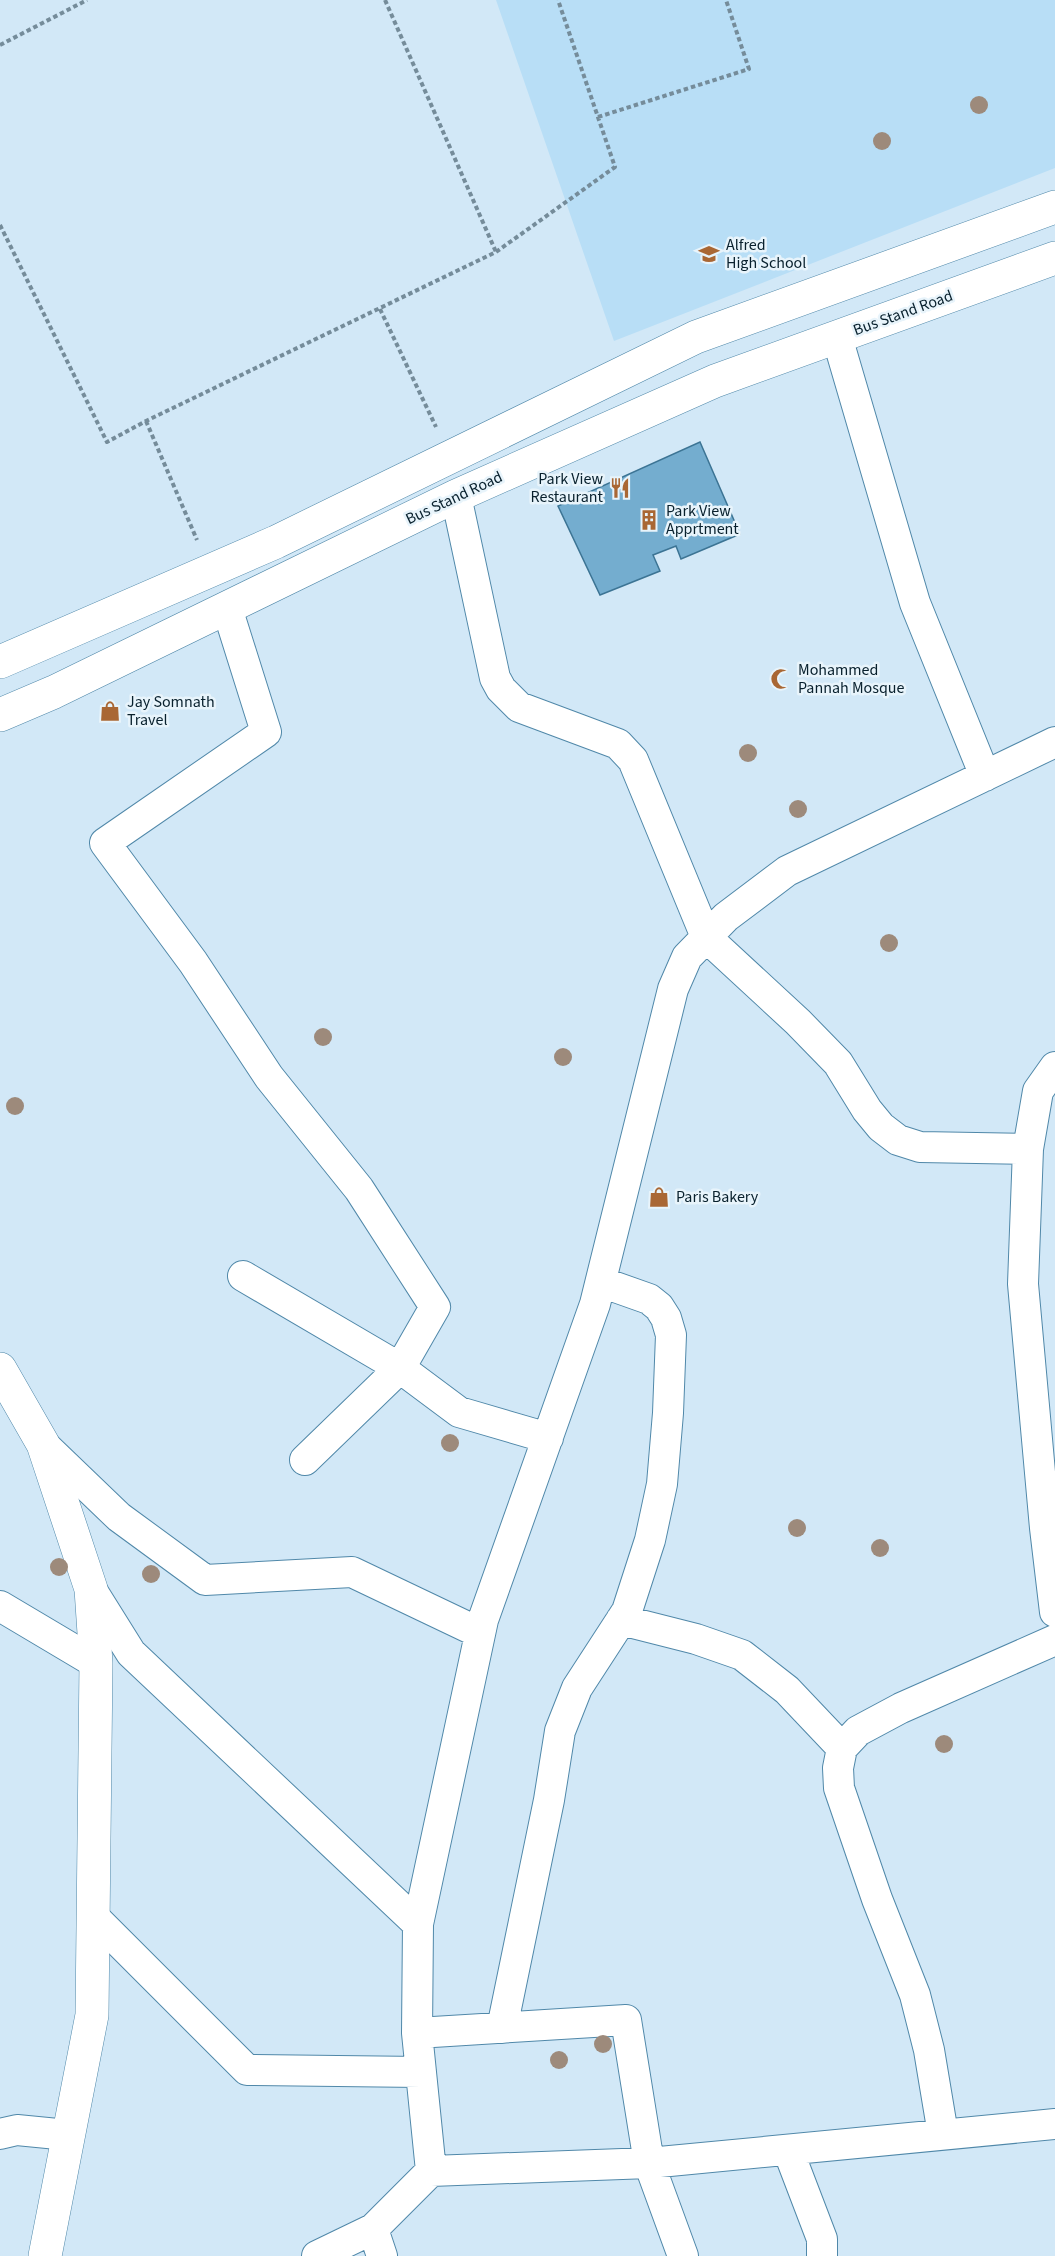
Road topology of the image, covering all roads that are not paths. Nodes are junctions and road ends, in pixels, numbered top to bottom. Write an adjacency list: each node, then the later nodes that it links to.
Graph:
1 (1055, 207): 6 (main road)
2 (1055, 258): 3 (main road, Bus Stand Road)
3 (837, 337): 4 (main road, Bus Stand Road); 9 (street)
4 (456, 496): 5 (main road, Bus Stand Road); 10 (street)
5 (227, 608): 7 (main road, Bus Stand Road); 15 (street)
6 (0, 662)
7 (0, 715)
8 (1055, 742): 9 (street)
9 (985, 776): 10 (street)
10 (706, 937): 12 (street); 14 (street)
11 (1055, 1067): 12 (street)
12 (1028, 1149): 22 (street)
13 (243, 1276): 15 (street)
14 (601, 1282): 17 (street); 23 (street)
15 (400, 1368): 17 (street); 19 (street)
16 (0, 1369): 18 (main road)
17 (548, 1438): 24 (street)
18 (43, 1444): 20 (main road); 24 (street)
19 (305, 1460)
20 (91, 1589): 26 (main road); 29 (street)
21 (0, 1606): 26 (street)
22 (1055, 1612)
23 (621, 1620): 27 (street); 30 (street)
24 (480, 1633): 29 (street)
25 (1055, 1640): 27 (street)
26 (96, 1663): 28 (main road)
27 (842, 1748): 35 (street)
28 (93, 1916): 32 (street); 36 (main road)
29 (418, 1924): 31 (street)
30 (502, 2028): 31 (street); 38 (street)
31 (417, 2033): 32 (street)
32 (421, 2072): 39 (street)
33 (1055, 2124): 35 (street)
34 (0, 2134): 36 (street)
35 (943, 2134): 37 (street)
36 (68, 2135): 41 (main road)
37 (788, 2150): 38 (street); 44 (street)
38 (649, 2163): 39 (street); 43 (street)
39 (431, 2171): 40 (street)
40 (378, 2243): 42 (street)
41 (45, 2256)
42 (317, 2256)
43 (683, 2256)
44 (822, 2256)

